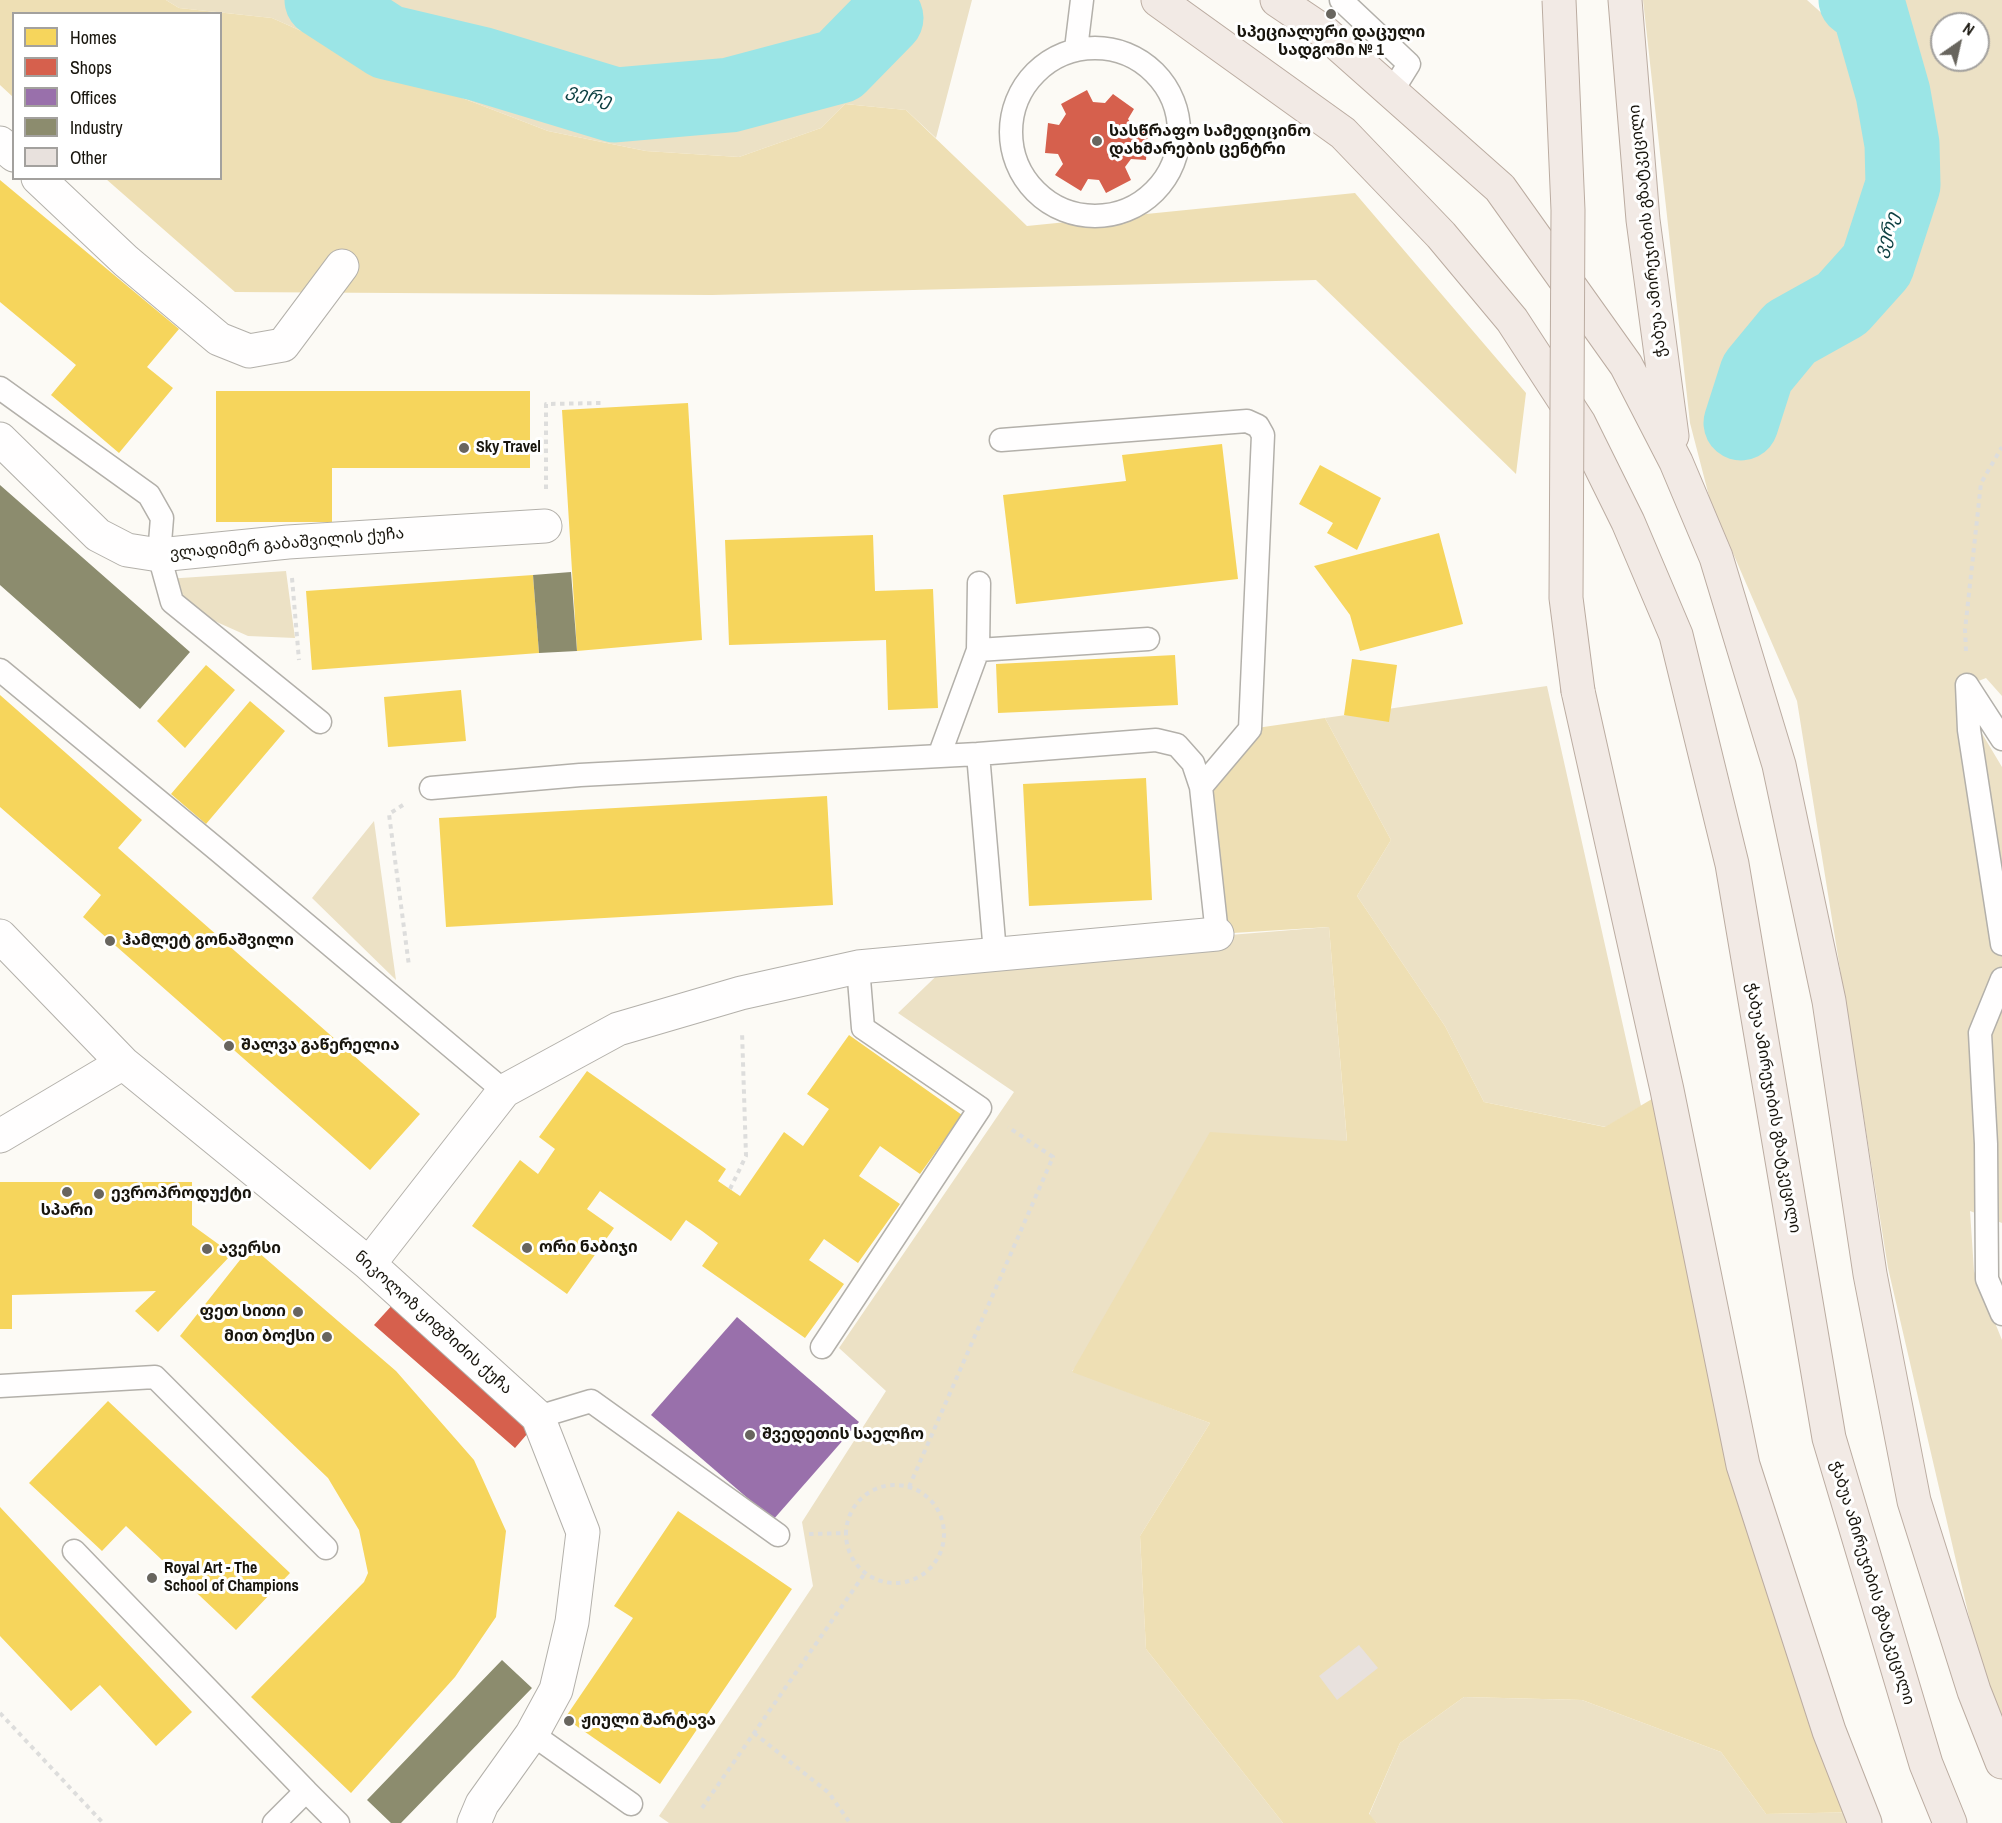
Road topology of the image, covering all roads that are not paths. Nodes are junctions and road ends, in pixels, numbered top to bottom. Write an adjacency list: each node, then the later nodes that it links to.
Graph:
1 (1082, 0): 7 (lane)
2 (1158, 0): 54 (main road, ჭაბუა ამირეჯიბის გზატკეცილი)
3 (1277, 0): 8 (main road, ჭაბუა ამირეჯიბის გზატკეცილი)
4 (1341, 0): 8 (lane)
5 (1559, 0): 53 (main road, bridge)
6 (1625, 0): 16 (main road, ჭაბუა ამირეჯიბის გზატკეცილი)
7 (1076, 49): 7 (lane)
8 (1391, 93): 16 (main road, ჭაბუა ამირეჯიბის გზატკეცილი)
9 (0, 143): 10 (street)
10 (12, 153)
11 (40, 180): 12 (street)
12 (342, 266)
13 (0, 388): 18 (lane)
14 (0, 439): 18 (street, ვლადიმერ გაბაშვილის ქუჩა)
15 (1001, 440): 27 (lane)
16 (1676, 462): 47 (main road, ჭაბუა ამირეჯიბის გზატკეცილი)
17 (545, 526): 18 (street, ვლადიმერ გაბაშვილის ქუჩა)
18 (159, 555): 23 (lane)
19 (979, 583): 21 (lane)
20 (1148, 639): 21 (lane)
21 (978, 650): 26 (lane)
22 (0, 670): 36 (lane)
23 (320, 722)
24 (2002, 739): 31 (lane)
25 (978, 754): 26 (lane); 27 (lane); 32 (lane)
26 (939, 756): 28 (lane)
27 (1201, 787): 29 (lane)
28 (431, 788)
29 (1217, 934): 32 (street)
30 (0, 936): 35 (street, ნიკოლოზ ყიფშიძის ქუჩა)
31 (2002, 945)
32 (995, 953): 33 (street)
33 (858, 967): 36 (street); 40 (lane)
34 (2002, 979): 39 (lane)
35 (123, 1063): 37 (street); 38 (street, ნიკოლოზ ყიფშიძის ქუჩა)
36 (504, 1092): 38 (street)
37 (0, 1136)
38 (369, 1264): 42 (street, ნიკოლოზ ყიფშიძის ქუჩა)
39 (2002, 1314)
40 (822, 1347)
41 (0, 1386): 44 (lane)
42 (538, 1417): 43 (lane); 46 (street, ნიკოლოზ ყიფშიძის ქუჩა)
43 (778, 1534)
44 (326, 1548)
45 (74, 1551): 48 (lane)
46 (532, 1734): 49 (lane); 52 (street, ნიკოლოზ ყიფშიძის ქუჩა)
47 (2002, 1762)
48 (306, 1791): 50 (lane); 51 (lane)
49 (631, 1804)
50 (274, 1823)
51 (338, 1823)
52 (474, 1823)
53 (1865, 1823)
54 (1950, 1823)

